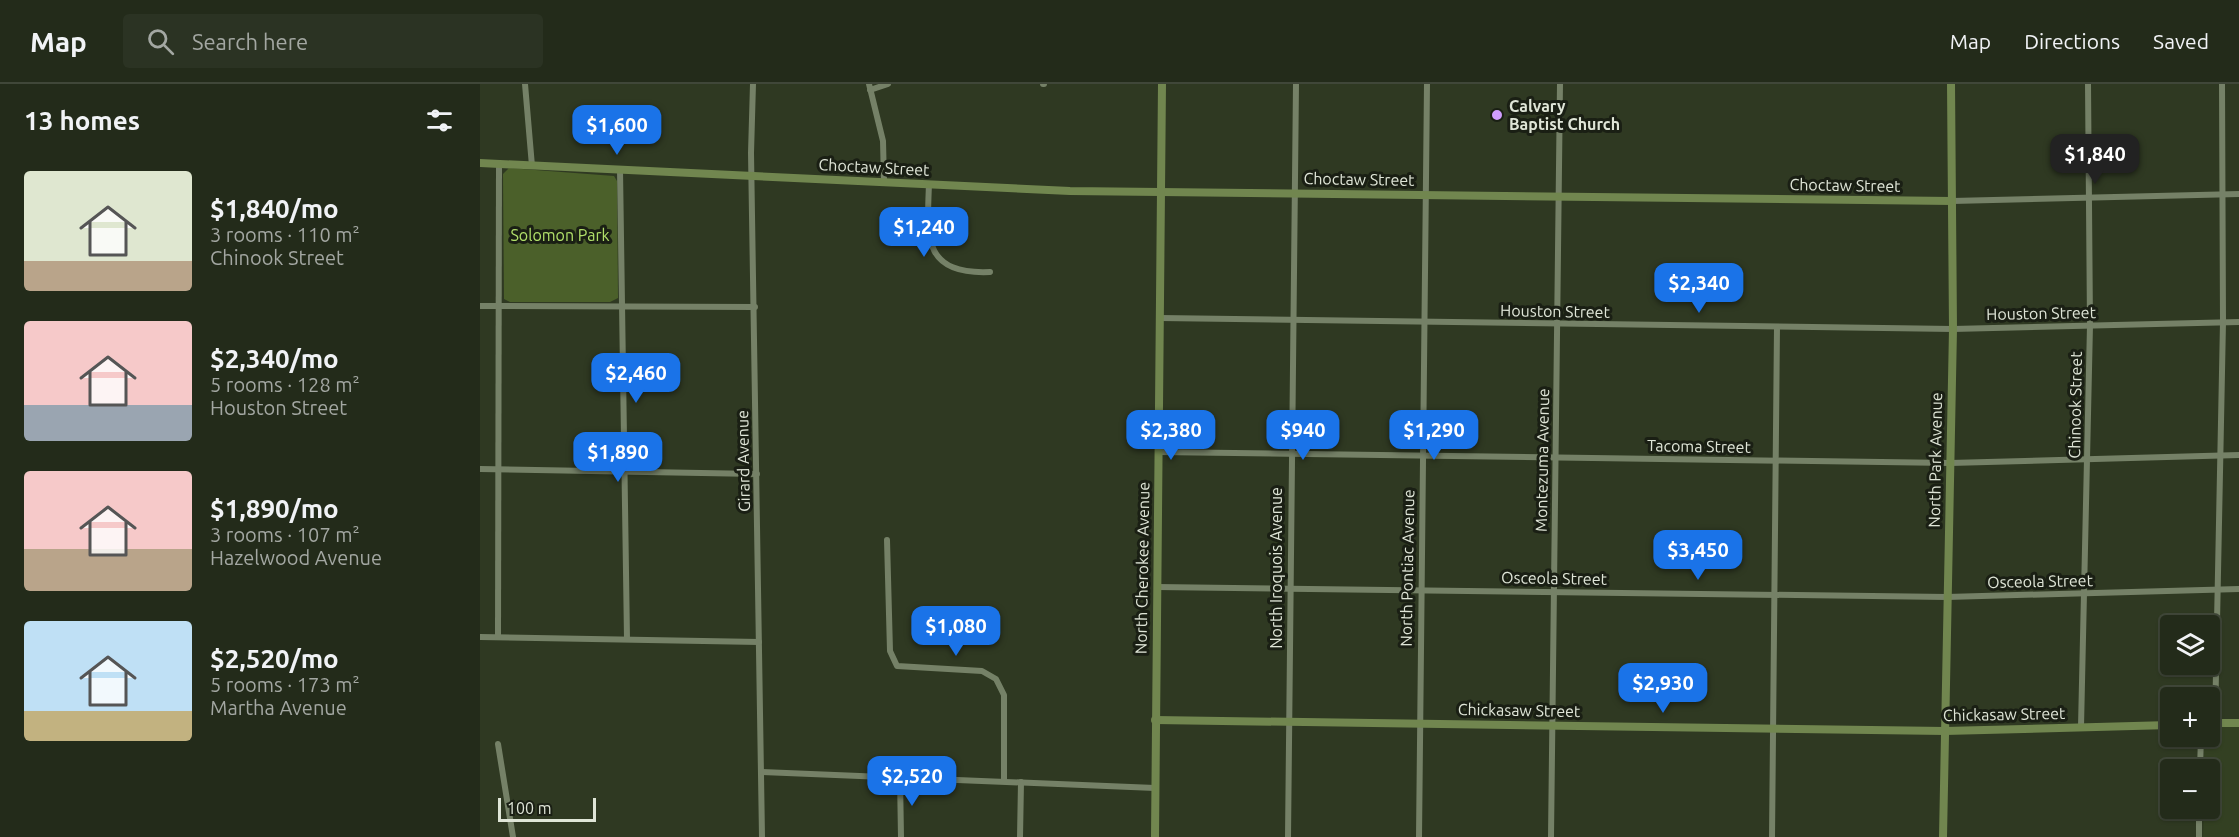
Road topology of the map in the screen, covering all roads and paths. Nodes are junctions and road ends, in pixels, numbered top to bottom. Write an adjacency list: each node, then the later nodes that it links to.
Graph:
1 (525, 84): 14 (street)
2 (753, 84): 16 (street, Girard Avenue)
3 (888, 84): 11 (street)
4 (1162, 84): 19 (street, North Cherokee Avenue)
5 (1296, 84): 20 (street, North Iroquois Avenue)
6 (1427, 84): 21 (street, North Pontiac Avenue)
7 (1560, 84): 24 (street, Montezuma Avenue)
8 (1951, 84): 26 (street, North Park Avenue)
9 (2088, 84): 25 (street, Chinook Street)
10 (2222, 84): 22 (street)
11 (869, 87): 17 (street)
12 (480, 163): 13 (street, Choctaw Street)
13 (499, 164): 14 (street, Choctaw Street); 29 (street)
14 (532, 165): 15 (street, Choctaw Street)
15 (620, 170): 16 (street, Choctaw Street); 30 (street)
16 (753, 176): 17 (street, Choctaw Street); 31 (street, Girard Avenue)
17 (884, 182): 18 (street, Choctaw Street)
18 (929, 184): 19 (street, Choctaw Street); 27 (street)
19 (1161, 192): 20 (street, Choctaw Street); 32 (street, North Cherokee Avenue)
20 (1294, 193): 21 (street, Choctaw Street); 33 (street, North Iroquois Avenue)
21 (1425, 194): 24 (street, Choctaw Street); 34 (street, North Pontiac Avenue)
22 (2222, 194): 23 (street, Choctaw Street); 25 (street, Choctaw Street); 35 (street)
23 (2239, 194)
24 (1559, 196): 26 (street, Choctaw Street); 37 (street, Montezuma Avenue)
25 (2089, 197): 26 (street, Choctaw Street); 38 (street, Chinook Street)
26 (1952, 201): 40 (street, North Park Avenue)
27 (990, 272)
28 (480, 306): 29 (street)
29 (498, 306): 30 (street); 51 (street)
30 (622, 306): 31 (street); 52 (street)
31 (755, 307): 53 (street, Girard Avenue)
32 (1160, 318): 33 (street, Houston Street); 41 (street, North Cherokee Avenue)
33 (1293, 321): 34 (street, Houston Street); 42 (street, North Iroquois Avenue)
34 (1423, 322): 37 (street, Houston Street); 43 (street, North Pontiac Avenue)
35 (2223, 322): 36 (street, Houston Street); 38 (street, Houston Street); 44 (street)
36 (2239, 322)
37 (1557, 324): 39 (street, Houston Street); 46 (street, Montezuma Avenue)
38 (2090, 326): 40 (street, Houston Street); 47 (street, Chinook Street)
39 (1777, 327): 40 (street, Houston Street); 48 (street)
40 (1953, 329): 49 (street, North Park Avenue)
41 (1158, 452): 42 (street, Tacoma Street); 55 (street, North Cherokee Avenue)
42 (1291, 455): 43 (street, Tacoma Street); 56 (street, North Iroquois Avenue)
43 (1422, 456): 46 (street, Tacoma Street); 58 (street, North Pontiac Avenue)
44 (2221, 456): 45 (street, Tacoma Street); 47 (street, Tacoma Street); 59 (street)
45 (2239, 456)
46 (1554, 458): 48 (street, Tacoma Street); 60 (street, Montezuma Avenue)
47 (2087, 459): 49 (street, Tacoma Street); 61 (street, Chinook Street)
48 (1776, 460): 49 (street, Tacoma Street); 62 (street)
49 (1950, 463): 63 (street, North Park Avenue)
50 (480, 469): 51 (street)
51 (498, 469): 52 (street); 65 (street)
52 (624, 471): 53 (street); 66 (street)
53 (757, 474): 67 (street, Girard Avenue)
54 (887, 540): 82 (street)
55 (1157, 587): 56 (street, Osceola Street); 69 (street, North Cherokee Avenue)
56 (1289, 588): 58 (street, Osceola Street); 70 (street, North Iroquois Avenue)
57 (2239, 589): 59 (street, Osceola Street)
58 (1420, 590): 60 (street, Osceola Street); 73 (street, North Pontiac Avenue)
59 (2219, 590): 61 (street, Osceola Street); 68 (street)
60 (1554, 592): 62 (street, Osceola Street); 75 (street, Montezuma Avenue)
61 (2084, 593): 63 (street, Osceola Street); 76 (street, Chinook Street)
62 (1776, 594): 63 (street, Osceola Street); 77 (street)
63 (1947, 597): 78 (street, North Park Avenue)
64 (480, 637): 65 (street)
65 (498, 637): 66 (street)
66 (627, 639): 67 (street)
67 (759, 642): 80 (street, Girard Avenue)
68 (2214, 687)
69 (1155, 720): 70 (street, Chickasaw Street); 84 (street, North Cherokee Avenue)
70 (1289, 722): 73 (street, Chickasaw Street); 91 (street, North Iroquois Avenue)
71 (2220, 723): 72 (street)
72 (2239, 723)
73 (1419, 724): 75 (street, Chickasaw Street); 92 (street, North Pontiac Avenue)
74 (2160, 724): 76 (street, Chickasaw Street)
75 (1552, 726): 77 (street, Chickasaw Street); 93 (street, Montezuma Avenue)
76 (2081, 727): 78 (street, Chickasaw Street)
77 (1774, 728): 78 (street, Chickasaw Street); 94 (street)
78 (1945, 731): 95 (street, North Park Avenue)
79 (498, 744): 86 (street)
80 (762, 772): 81 (street); 87 (street, Girard Avenue)
81 (900, 777): 82 (street); 88 (street)
82 (1004, 781): 83 (street)
83 (1021, 782): 84 (street); 89 (street)
84 (1155, 788): 90 (street, North Cherokee Avenue)
85 (2199, 819): 96 (street)
86 (513, 837)
87 (762, 837)
88 (901, 837)
89 (1020, 837)
90 (1155, 837)
91 (1288, 837)
92 (1419, 837)
93 (1551, 837)
94 (1773, 837)
95 (1943, 837)
96 (2199, 837)

